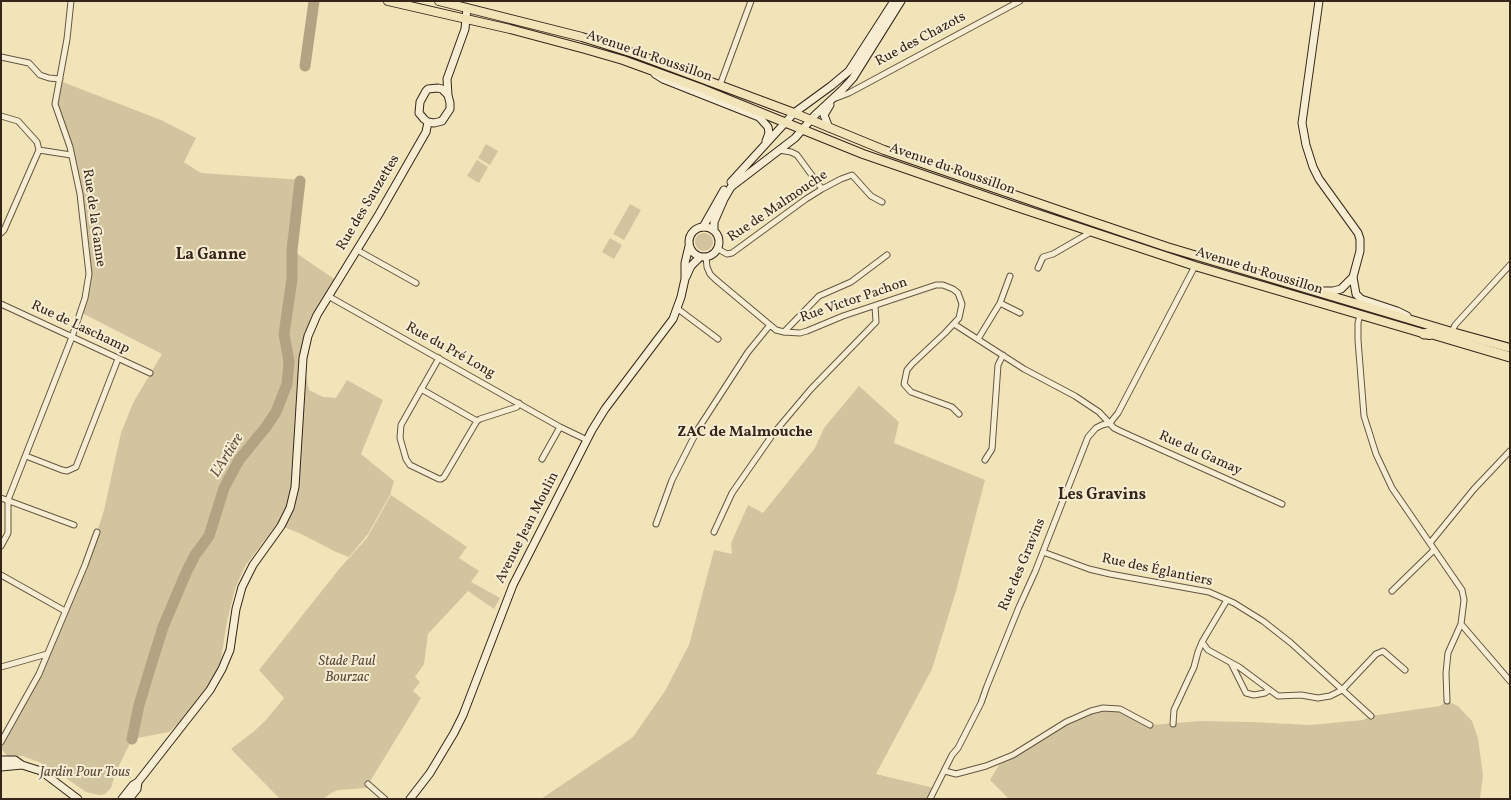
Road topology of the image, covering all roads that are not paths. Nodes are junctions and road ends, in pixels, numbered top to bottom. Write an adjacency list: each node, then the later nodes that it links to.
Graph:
1 (71, 1): 13 (street, Rue de la Ganne)
2 (388, 1): 10 (main road, Avenue du Roussillon)
3 (439, 1): 9 (main road, Avenue du Roussillon)
4 (752, 1): 16 (street)
5 (894, 1): 15 (main road)
6 (901, 1): 18 (main road)
7 (1020, 1): 18 (street, Rue des Chazots)
8 (1320, 1): 48 (main road)
9 (468, 5): 10 (main road); 16 (main road, Avenue du Roussillon)
10 (467, 20): 12 (main road, Avenue du Roussillon); 14 (main road)
11 (1, 57): 13 (street)
12 (644, 67): 21 (main road, Avenue du Roussillon); 21 (main road)
13 (60, 79): 32 (street, Rue de la Ganne)
14 (447, 79): 17 (main road); 19 (main road)
15 (838, 81): 18 (street); 22 (main road)
16 (720, 85): 22 (main road, Avenue du Roussillon)
17 (438, 88): 19 (main road); 25 (main road)
18 (846, 91): 20 (main road)
19 (448, 95): 25 (main road)
20 (833, 99): 24 (main road); 27 (main road)
21 (753, 112): 26 (main road, Avenue du Roussillon); 29 (main road)
22 (794, 113): 24 (main road, Avenue du Roussillon); 26 (main road)
23 (1, 116): 30 (street)
24 (810, 120): 27 (main road, Avenue du Roussillon); 28 (main road)
25 (428, 122): 41 (main road, Rue des Sauzettes)
26 (785, 122): 28 (main road, Avenue du Roussillon); 29 (main road)
27 (829, 128): 51 (main road, Avenue du Roussillon)
28 (802, 130): 31 (main road); 37 (main road, Avenue du Roussillon)
29 (764, 147): 35 (main road)
30 (39, 150): 32 (street); 38 (street)
31 (778, 150): 33 (street); 36 (main road)
32 (71, 155): 65 (street, Rue de la Ganne)
33 (822, 189): 34 (street, Rue de Malmouche); 40 (street, Rue de Malmouche)
34 (882, 202)
35 (703, 226): 36 (main road); 39 (main road)
36 (714, 230): 40 (main road)
37 (1091, 232): 45 (main road, Avenue du Roussillon); 46 (street)
38 (1, 233)
39 (689, 246): 43 (main road); 49 (main road, Avenue Jean Moulin)
40 (718, 249): 43 (main road)
41 (357, 250): 50 (street); 52 (main road, Rue des Sauzettes)
42 (887, 255): 62 (street)
43 (703, 257): 49 (main road, Avenue Jean Moulin); 61 (street, Rue Victor Pachon)
44 (1510, 265): 63 (street)
45 (1195, 266): 58 (main road, Avenue du Roussillon); 79 (street, Rue des Gravins)
46 (1038, 268)
47 (1010, 276): 53 (street)
48 (1353, 277): 51 (main road); 59 (main road)
49 (685, 279): 56 (main road, Avenue Jean Moulin)
50 (416, 284)
51 (1313, 290): 59 (main road, Avenue du Roussillon)
52 (328, 296): 71 (street, Rue du Pré Long); 119 (main road, Rue des Sauzettes)
53 (1000, 303): 57 (street); 67 (street)
54 (1, 304): 65 (street, Rue de Laschamp)
55 (875, 306): 60 (street, Rue Victor Pachon); 62 (street, Rue Victor Pachon); 92 (street)
56 (678, 309): 66 (street); 81 (main road, Avenue Jean Moulin)
57 (1020, 313)
58 (1360, 315): 64 (main road, Avenue du Roussillon); 93 (street)
59 (1422, 323): 63 (main road, Avenue du Roussillon)
60 (954, 324): 67 (street, Rue du Gamay); 77 (street)
61 (770, 325): 62 (street, Rue Victor Pachon); 89 (street)
62 (784, 332)
63 (1452, 332): 68 (main road, Avenue du Roussillon)
64 (1424, 334): 70 (highway); 73 (main road, Avenue du Roussillon)
65 (72, 337): 72 (street, Rue de Laschamp); 83 (street, Rue de la Ganne)
66 (718, 339)
67 (978, 340): 69 (street, Rue du Gamay)
68 (1510, 348)
69 (1003, 355): 79 (street, Rue du Gamay); 85 (street)
70 (1510, 357)
71 (439, 358): 75 (street); 76 (street, Rue du Pré Long)
72 (118, 359): 74 (street, Rue de Laschamp); 83 (street)
73 (1510, 361)
74 (150, 373)
75 (421, 388): 78 (street); 78 (street)
76 (519, 403): 78 (street); 80 (street, Rue du Pré Long)
77 (958, 414)
78 (477, 422)
79 (1110, 422): 88 (street, Rue du Gamay); 96 (street, Rue des Gravins)
80 (560, 427): 81 (street, Rue du Pré Long); 84 (street)
81 (587, 440): 125 (main road, Avenue Jean Moulin)
82 (1510, 451): 93 (street)
83 (26, 456): 87 (street, Rue de la Ganne)
84 (542, 459)
85 (985, 460)
86 (1, 498): 87 (street)
87 (8, 500): 90 (street); 94 (street)
88 (1282, 504)
89 (656, 524)
90 (74, 525)
91 (97, 532): 100 (street)
92 (714, 532)
93 (1430, 544): 95 (street)
94 (1, 546)
95 (1434, 550): 98 (street); 101 (street)
96 (1043, 552): 99 (street, Rue des Églantiers); 118 (street, Rue des Gravins)
97 (1, 575): 100 (street)
98 (1392, 590)
99 (1227, 600): 102 (street); 109 (street, Rue des Églantiers)
100 (65, 611): 103 (street)
101 (1461, 624): 107 (street); 110 (street)
102 (1202, 642): 104 (street); 112 (street)
103 (47, 654): 105 (street); 114 (street)
104 (1231, 663): 108 (street); 108 (street)
105 (1, 666)
106 (1404, 670): 109 (street)
107 (1510, 681)
108 (1269, 690): 109 (street)
109 (1342, 690): 111 (street, Rue des Églantiers)
110 (1447, 701)
111 (1371, 716)
112 (1173, 724)
113 (1150, 725): 118 (street)
114 (1, 742)
115 (1, 760): 116 (main road)
116 (22, 765): 117 (main road); 121 (main road)
117 (1, 767)
118 (945, 771): 126 (street, Rue des Gravins)
119 (138, 782): 122 (main road); 123 (main road)
120 (368, 784): 124 (street)
121 (78, 799)
122 (122, 799)
123 (129, 799)
124 (385, 799)
125 (410, 799)
126 (930, 799)

